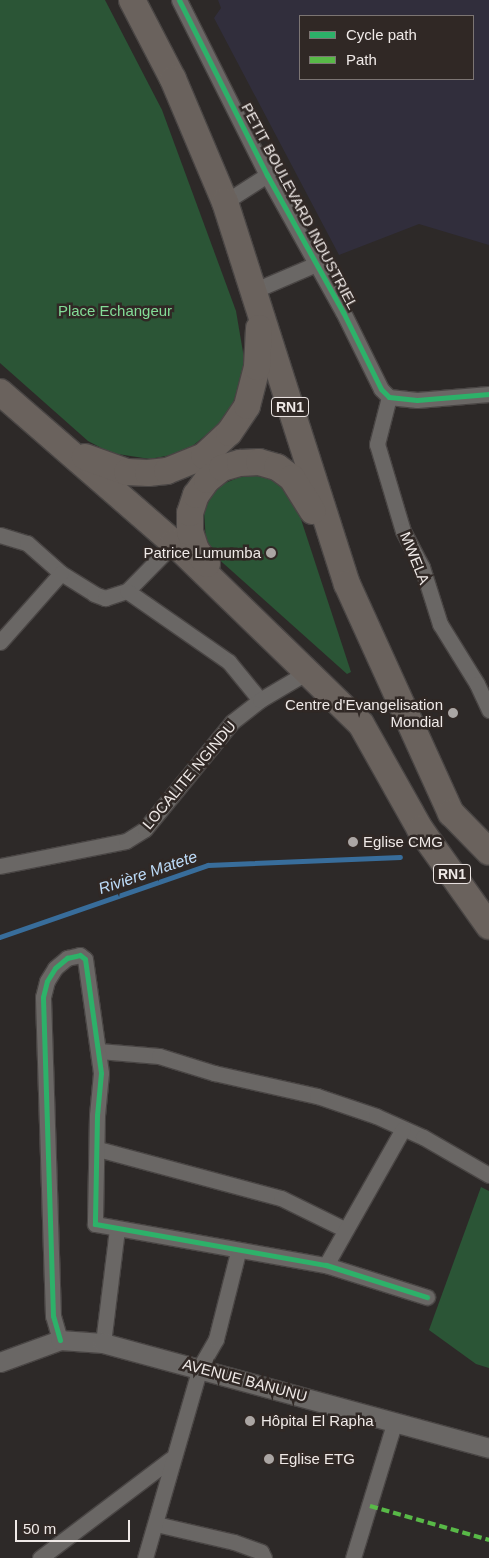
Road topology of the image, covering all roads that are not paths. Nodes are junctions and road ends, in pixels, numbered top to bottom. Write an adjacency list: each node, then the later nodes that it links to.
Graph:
1 (132, 0): 4 (highway, RN1)
2 (179, 0): 3 (street, PETIT BOULEVARD INDUSTRIEL)
3 (267, 176): 4 (street); 5 (street, PETIT BOULEVARD INDUSTRIEL)
4 (225, 202): 6 (highway, RN1)
5 (316, 264): 6 (street); 9 (street, PETIT BOULEVARD INDUSTRIEL)
6 (256, 299): 10 (highway); 14 (highway, RN1)
7 (0, 392): 10 (highway, RN1)
8 (489, 394): 9 (street)
9 (389, 396): 20 (street, MWELA)
10 (46, 432): 12 (highway, RN1)
11 (0, 535): 13 (street)
12 (174, 543): 15 (street); 16 (highway, RN1)
13 (61, 573): 15 (street); 17 (street)
14 (347, 584): 16 (highway); 21 (highway, RN1)
15 (127, 591): 19 (street)
16 (249, 613): 18 (highway, RN1)
17 (0, 642)
18 (308, 672): 19 (street, LOCALITE NGINDU); 25 (highway, RN1)
19 (260, 700): 23 (street, LOCALITE NGINDU)
20 (489, 710)
21 (451, 813): 22 (highway); 24 (highway, RN1)
22 (489, 852)
23 (0, 866)
24 (489, 873)
25 (487, 923)
26 (99, 1051): 27 (street); 28 (street); 35 (street)
27 (403, 1129): 29 (street); 31 (street)
28 (98, 1149): 30 (street); 31 (street)
29 (489, 1175)
30 (117, 1229): 32 (street); 36 (street)
31 (346, 1230): 33 (street)
32 (238, 1252): 33 (street); 38 (street)
33 (326, 1265): 34 (street)
34 (427, 1297)
35 (60, 1340): 36 (street, AVENUE BANUNU); 37 (street, AVENUE BANUNU)
36 (104, 1343): 38 (street, AVENUE BANUNU)
37 (1, 1359)
38 (200, 1367): 39 (street, AVENUE BANUNU); 41 (street)
39 (394, 1421): 40 (street, AVENUE BANUNU); 46 (street)
40 (489, 1448)
41 (171, 1459): 42 (street); 43 (street)
42 (156, 1524): 44 (street); 45 (street)
43 (40, 1558)
44 (145, 1558)
45 (264, 1558)
46 (354, 1558)

